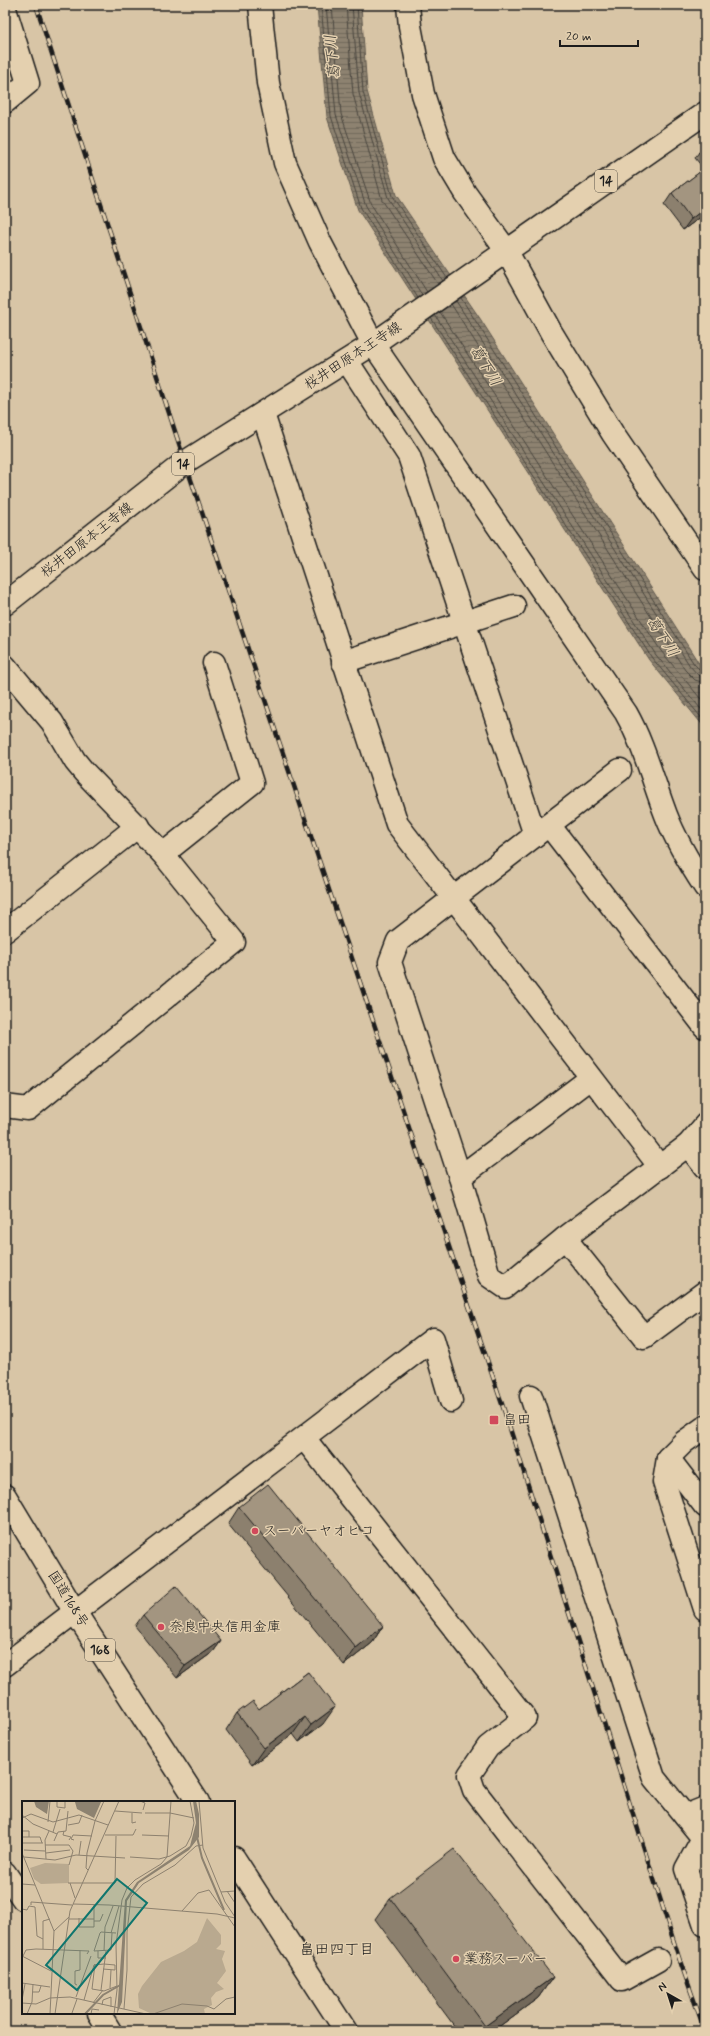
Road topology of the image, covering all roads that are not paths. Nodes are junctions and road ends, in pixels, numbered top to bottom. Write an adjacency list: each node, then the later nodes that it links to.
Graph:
1 (260, 5): 7 (main road)
2 (408, 5): 6 (main road)
3 (5, 9): 4 (main road)
4 (5, 102)
5 (705, 112): 6 (main road, 桜井田原本王寺線 / 14)
6 (506, 250): 7 (main road, 桜井田原本王寺線 / 14); 10 (main road)
7 (374, 344): 8 (main road, 桜井田原本王寺線 / 14); 21 (main road)
8 (347, 361): 9 (main road, 桜井田原本王寺線 / 14); 13 (main road)
9 (262, 414): 11 (main road, 桜井田原本王寺線 / 14); 14 (main road)
10 (705, 569)
11 (5, 604)
12 (514, 606): 13 (main road)
13 (464, 622): 14 (main road); 19 (main road)
14 (343, 662): 22 (main road)
15 (214, 663): 20 (main road)
16 (5, 666): 18 (main road)
17 (620, 770): 19 (main road)
18 (138, 826): 20 (main road); 23 (main road)
19 (542, 830): 22 (main road); 24 (main road)
20 (164, 854): 26 (main road)
21 (705, 887)
22 (453, 898): 25 (main road); 31 (main road)
23 (5, 931)
24 (705, 1027)
25 (592, 1078): 29 (main road); 31 (main road)
26 (5, 1106)
27 (705, 1125): 28 (main road)
28 (688, 1145): 29 (main road); 30 (main road)
29 (660, 1167): 32 (main road)
30 (705, 1167)
31 (460, 1177): 32 (main road)
32 (565, 1238): 33 (main road)
33 (705, 1292)
34 (531, 1396): 46 (main road)
35 (451, 1401): 37 (main road)
36 (705, 1427): 38 (main road)
37 (304, 1438): 42 (main road); 51 (main road)
38 (668, 1458): 40 (main road); 41 (main road)
39 (5, 1496): 42 (main road, 国道168号 / 168)
40 (705, 1506)
41 (705, 1609)
42 (75, 1612): 43 (main road); 44 (main road, 国道168号 / 168)
43 (5, 1665)
44 (197, 1801)
45 (705, 1808): 46 (main road)
46 (685, 1816): 50 (main road)
47 (235, 1860): 54 (main road)
48 (5, 1873): 49 (main road)
49 (22, 1898)
50 (705, 1925)
51 (658, 1960)
52 (100, 2014): 53 (main road)
53 (110, 2031)
54 (346, 2031)

